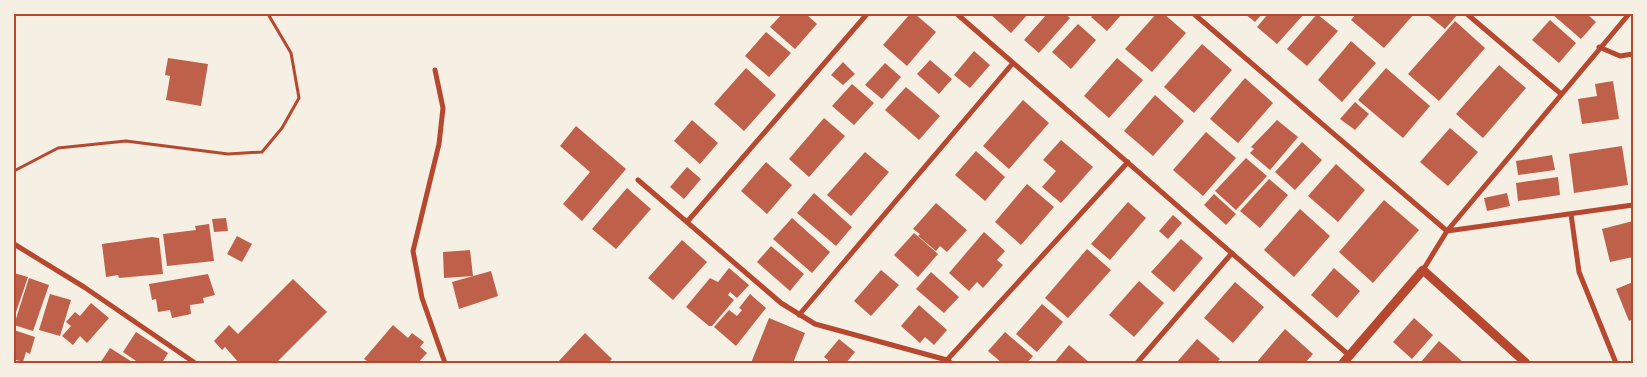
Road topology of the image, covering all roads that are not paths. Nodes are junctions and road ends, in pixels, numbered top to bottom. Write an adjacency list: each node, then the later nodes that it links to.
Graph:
1 (868, 14): 15 (street)
2 (957, 14): 8 (street)
3 (1194, 14): 16 (street)
4 (1467, 14): 10 (street)
5 (1629, 14): 6 (street)
6 (1599, 47): 7 (street); 10 (street)
7 (1633, 54)
8 (1013, 63): 11 (street); 20 (street)
9 (434, 70): 24 (street)
10 (1560, 93): 16 (street)
11 (1128, 162): 18 (street); 22 (street)
12 (638, 180): 15 (street)
13 (1633, 205): 14 (street)
14 (1571, 214): 16 (street); 28 (street)
15 (687, 222): 20 (street)
16 (1447, 231): 19 (street)
17 (14, 244): 23 (street)
18 (1232, 253): 21 (street); 25 (street)
19 (1423, 270): 21 (street); 27 (street)
20 (800, 314): 22 (street)
21 (1350, 356): 26 (street)
22 (949, 362)
23 (195, 363)
24 (445, 363)
25 (1137, 363)
26 (1344, 363)
27 (1526, 363)
28 (1616, 363)

